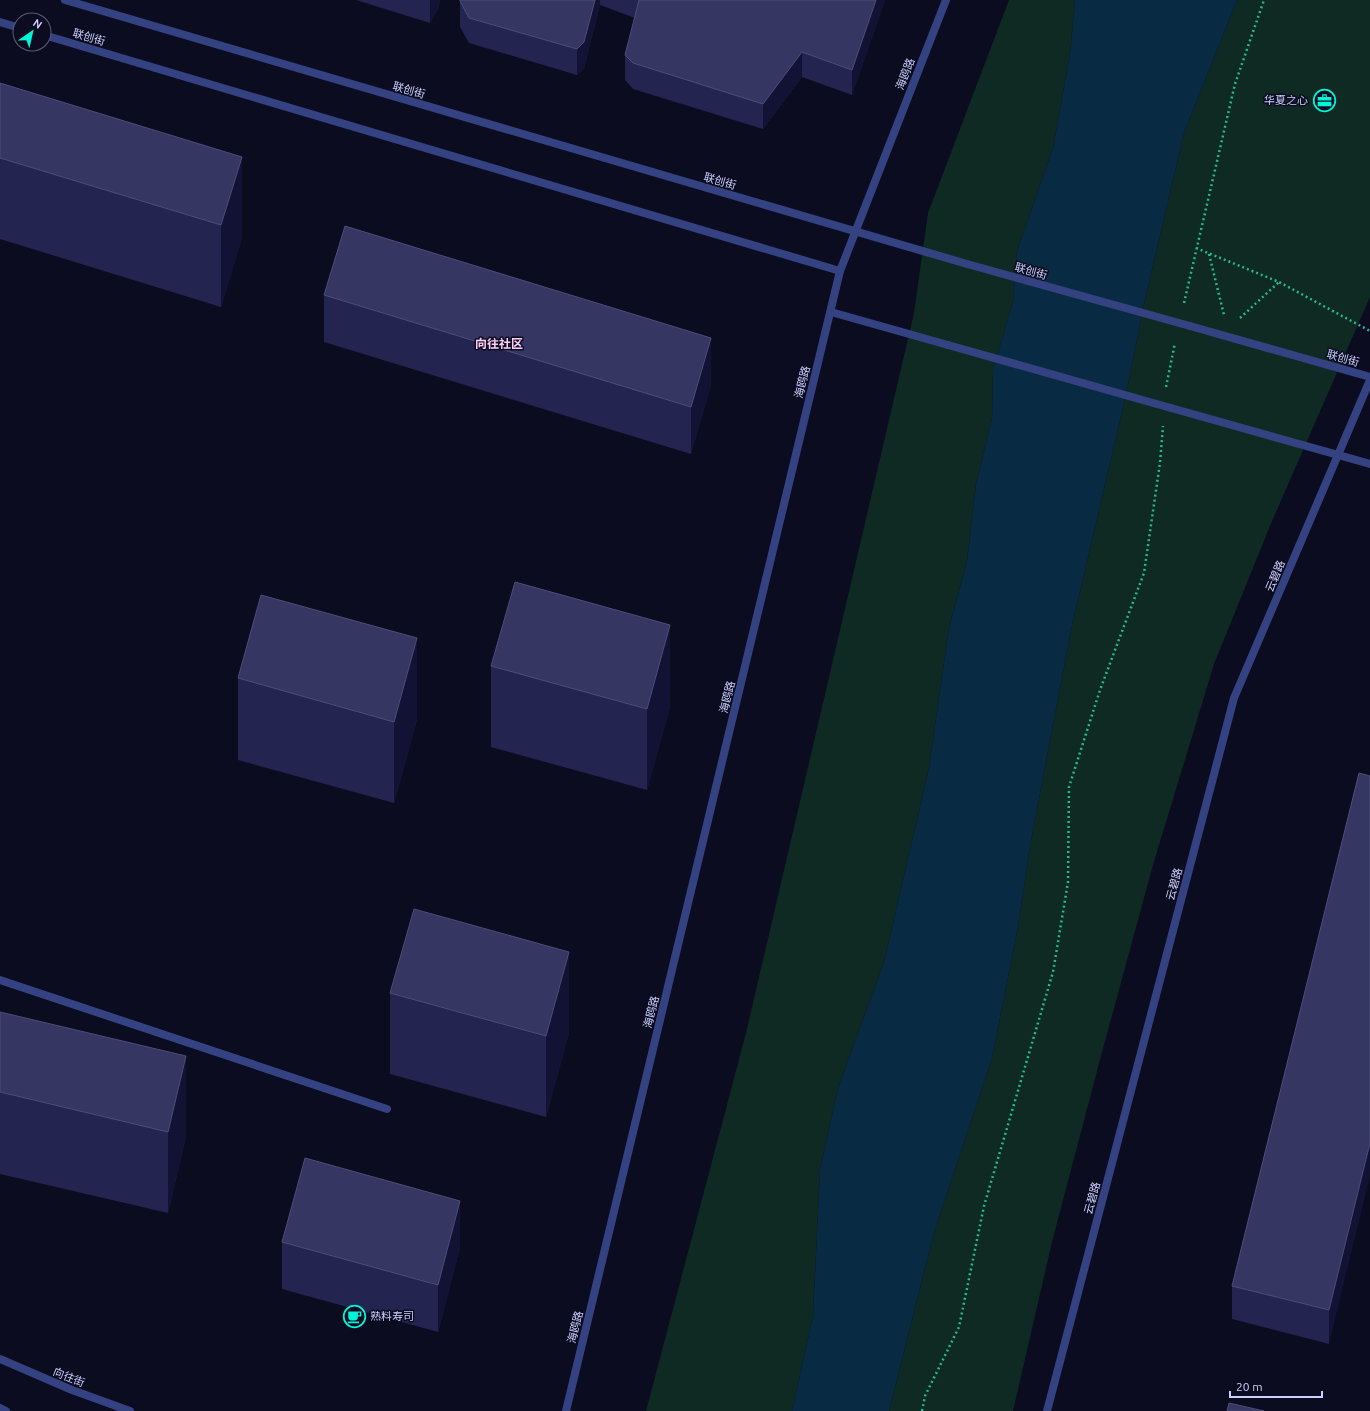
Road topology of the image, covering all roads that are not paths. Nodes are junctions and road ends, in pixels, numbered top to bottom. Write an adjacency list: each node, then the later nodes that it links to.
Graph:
1 (65, 0): 6 (street, 联创街)
2 (946, 0): 6 (street, 海鸥路)
3 (0, 22): 4 (street)
4 (12, 26)
5 (52, 37): 7 (street, 联创街)
6 (855, 233): 7 (street, 海鸥路); 9 (street, 联创街, bridge)
7 (840, 271): 8 (street, 海鸥路)
8 (831, 312): 11 (street, bridge); 19 (street, 海鸥路)
9 (1370, 377)
10 (1370, 380): 11 (street, 云碧路)
11 (1338, 455): 12 (street); 20 (street, 云碧路)
12 (1370, 464)
13 (0, 980): 14 (street)
14 (387, 1109)
15 (0, 1359): 18 (street, 向往街)
16 (0, 1408): 17 (street)
17 (6, 1411)
18 (130, 1411)
19 (566, 1411)
20 (1047, 1411)

